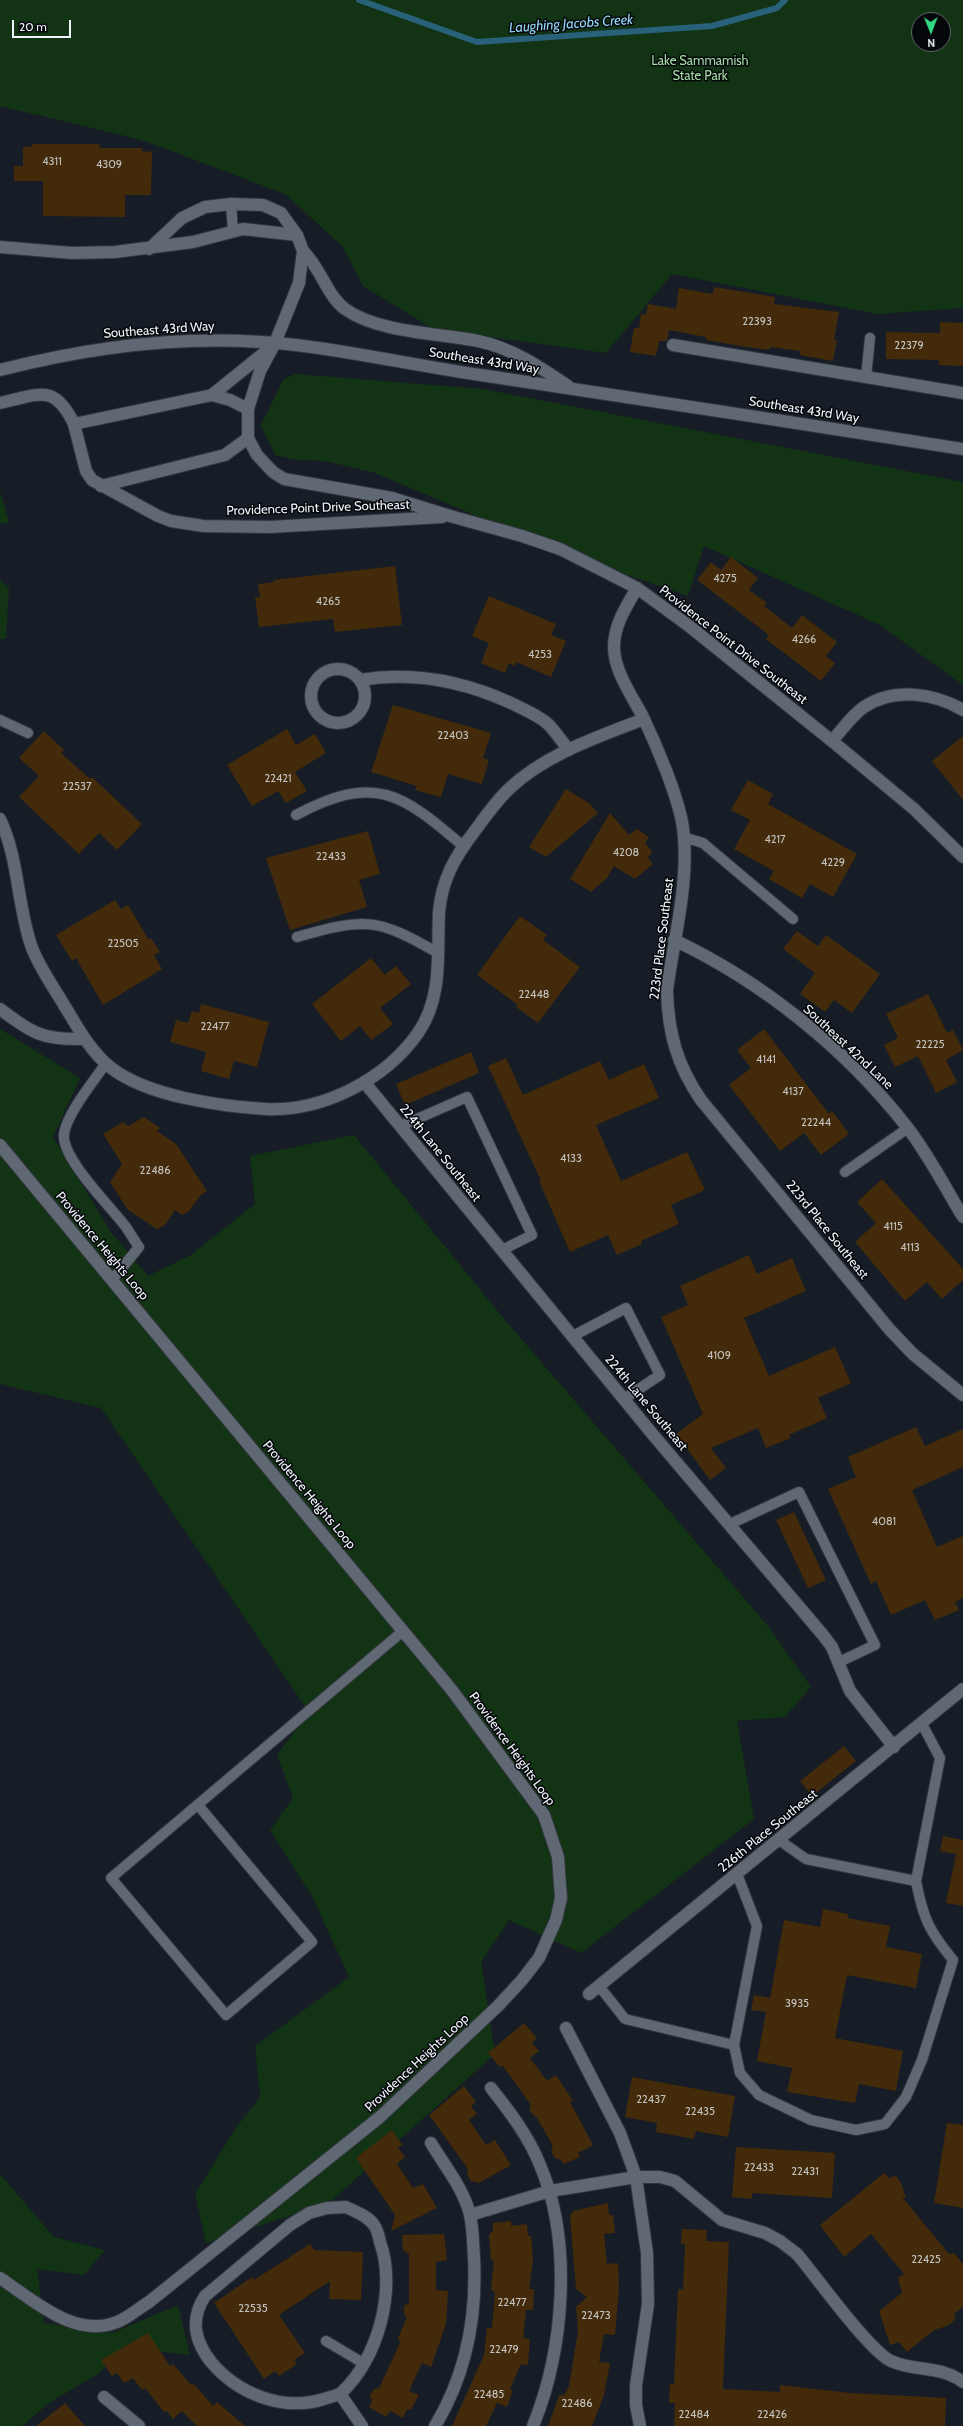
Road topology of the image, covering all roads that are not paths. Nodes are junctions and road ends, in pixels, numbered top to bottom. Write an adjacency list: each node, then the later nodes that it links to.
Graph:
1 (231, 204): 2 (lane); 3 (street); 5 (street)
2 (233, 230): 3 (street); 5 (street)
3 (297, 235): 6 (street)
4 (0, 248): 5 (street)
5 (149, 249)
6 (303, 250): 8 (street, Providence Point Drive Southeast); 12 (street)
7 (870, 338): 11 (lane)
8 (276, 343): 10 (street, Southeast 43rd Way); 12 (street, Southeast 43rd Way); 14 (street); 16 (street, Providence Point Drive Southeast)
9 (672, 345): 11 (street)
10 (0, 370)
11 (866, 377): 13 (street)
12 (570, 388): 19 (street, Southeast 43rd Way)
13 (963, 392)
14 (212, 395): 16 (street); 17 (street)
15 (0, 403): 17 (street, Providence Point Drive Southeast)
16 (248, 409): 18 (street, Providence Point Drive Southeast)
17 (74, 424): 20 (street, Providence Point Drive Southeast)
18 (248, 438): 20 (street); 21 (street, Providence Point Drive Southeast)
19 (963, 449)
20 (101, 486): 21 (street, Providence Point Drive Southeast)
21 (450, 516): 22 (street, Providence Point Drive Southeast)
22 (637, 588): 25 (street, 223rd Place Southeast); 28 (street, Providence Point Drive Southeast)
23 (360, 680): 23 (street); 29 (street)
24 (963, 710): 28 (street)
25 (644, 718): 29 (street); 32 (street, 223rd Place Southeast)
26 (0, 720): 27 (lane)
27 (28, 732)
28 (832, 741): 34 (street, Providence Point Drive Southeast)
29 (569, 750): 33 (street)
30 (296, 815): 33 (lane)
31 (0, 819): 40 (street)
32 (683, 837): 35 (lane); 37 (street, 223rd Place Southeast)
33 (463, 846): 38 (street)
34 (963, 857)
35 (793, 919)
36 (297, 937): 38 (lane)
37 (674, 940): 44 (street, Southeast 42nd Lane); 51 (street, 223rd Place Southeast)
38 (438, 953): 42 (street)
39 (0, 1009): 40 (street)
40 (85, 1039): 41 (street)
41 (106, 1063): 42 (street); 49 (lane)
42 (365, 1083): 43 (street, 224th Lane Southeast)
43 (401, 1126): 48 (street, 224th Lane Southeast); 48 (lane)
44 (908, 1128): 46 (lane); 47 (street, Southeast 42nd Lane)
45 (0, 1145): 49 (street, Providence Heights Loop)
46 (845, 1172)
47 (963, 1217)
48 (502, 1250): 50 (street, 224th Lane Southeast)
49 (112, 1280): 54 (street, Providence Heights Loop)
50 (573, 1336): 52 (street, 224th Lane Southeast); 52 (lane)
51 (963, 1395)
52 (624, 1399): 53 (street, 224th Lane Southeast)
53 (730, 1524): 55 (street, 224th Lane Southeast); 55 (lane)
54 (403, 1631): 59 (lane); 72 (street, Providence Heights Loop)
55 (839, 1662): 58 (street, 224th Lane Southeast)
56 (963, 1690): 57 (street, 226th Place Southeast)
57 (922, 1724): 58 (street, 226th Place Southeast); 62 (lane)
58 (894, 1747): 60 (street, 226th Place Southeast)
59 (198, 1804): 59 (lane)
60 (779, 1840): 61 (street, 226th Place Southeast); 62 (lane)
61 (737, 1874): 63 (street, 226th Place Southeast); 66 (lane)
62 (916, 1882): 66 (lane)
63 (600, 1986): 64 (street, 226th Place Southeast); 66 (lane)
64 (589, 1994)
65 (566, 2028): 69 (street)
66 (734, 2045)
67 (491, 2088): 70 (street)
68 (431, 2143): 71 (street)
69 (636, 2177): 70 (street); 75 (street); 82 (street)
70 (550, 2191): 71 (street); 81 (street)
71 (470, 2215): 80 (street)
72 (0, 2278)
73 (326, 2341): 74 (lane)
74 (363, 2363): 76 (street); 76 (street)
75 (963, 2382)
76 (340, 2394): 79 (street)
77 (104, 2397): 78 (street)
78 (139, 2426)
79 (362, 2426)
80 (435, 2426)
81 (533, 2426)
82 (640, 2426)

